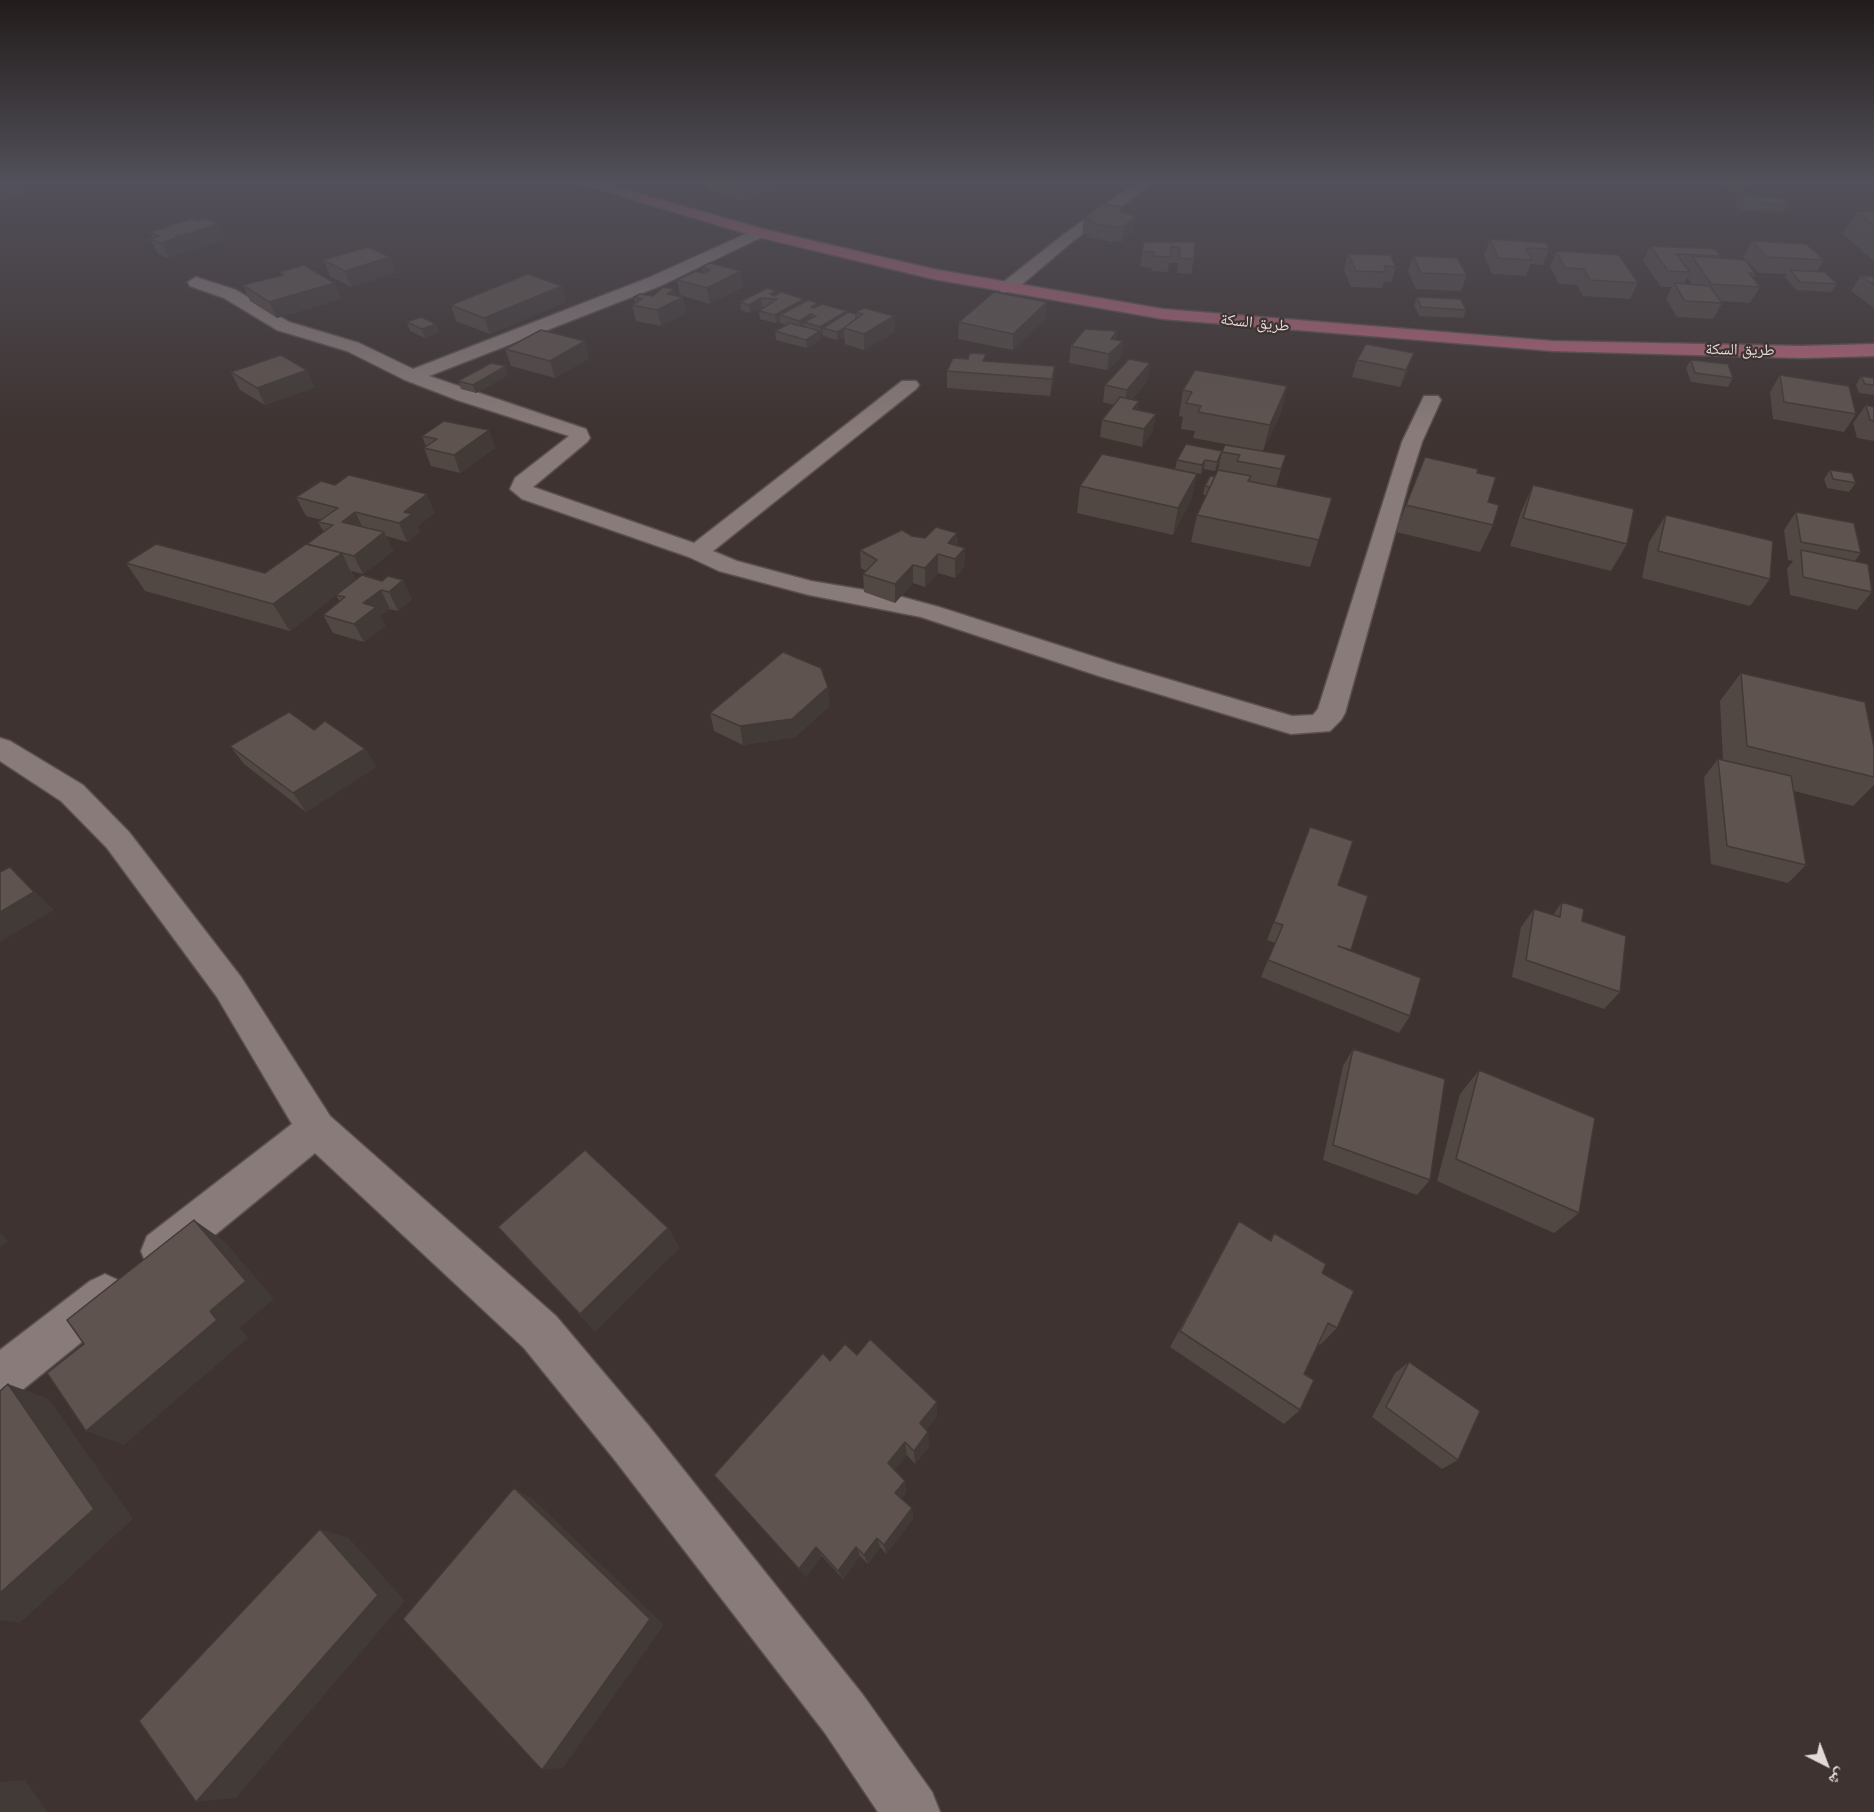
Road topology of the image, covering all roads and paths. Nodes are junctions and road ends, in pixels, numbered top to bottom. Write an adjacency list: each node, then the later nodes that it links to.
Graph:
1 (689, 266): 7 (street)
2 (897, 266): 5 (main road, طريق السكة)
3 (1034, 266): 5 (street)
4 (196, 282): 7 (street)
5 (1007, 288): 6 (main road, طريق السكة)
6 (1874, 350)
7 (412, 376): 10 (street)
8 (909, 386): 10 (street)
9 (1431, 400): 10 (street)
10 (697, 552)
11 (0, 748): 12 (street)
12 (316, 1129): 13 (street); 14 (street)
13 (0, 1379)
14 (912, 1812)

